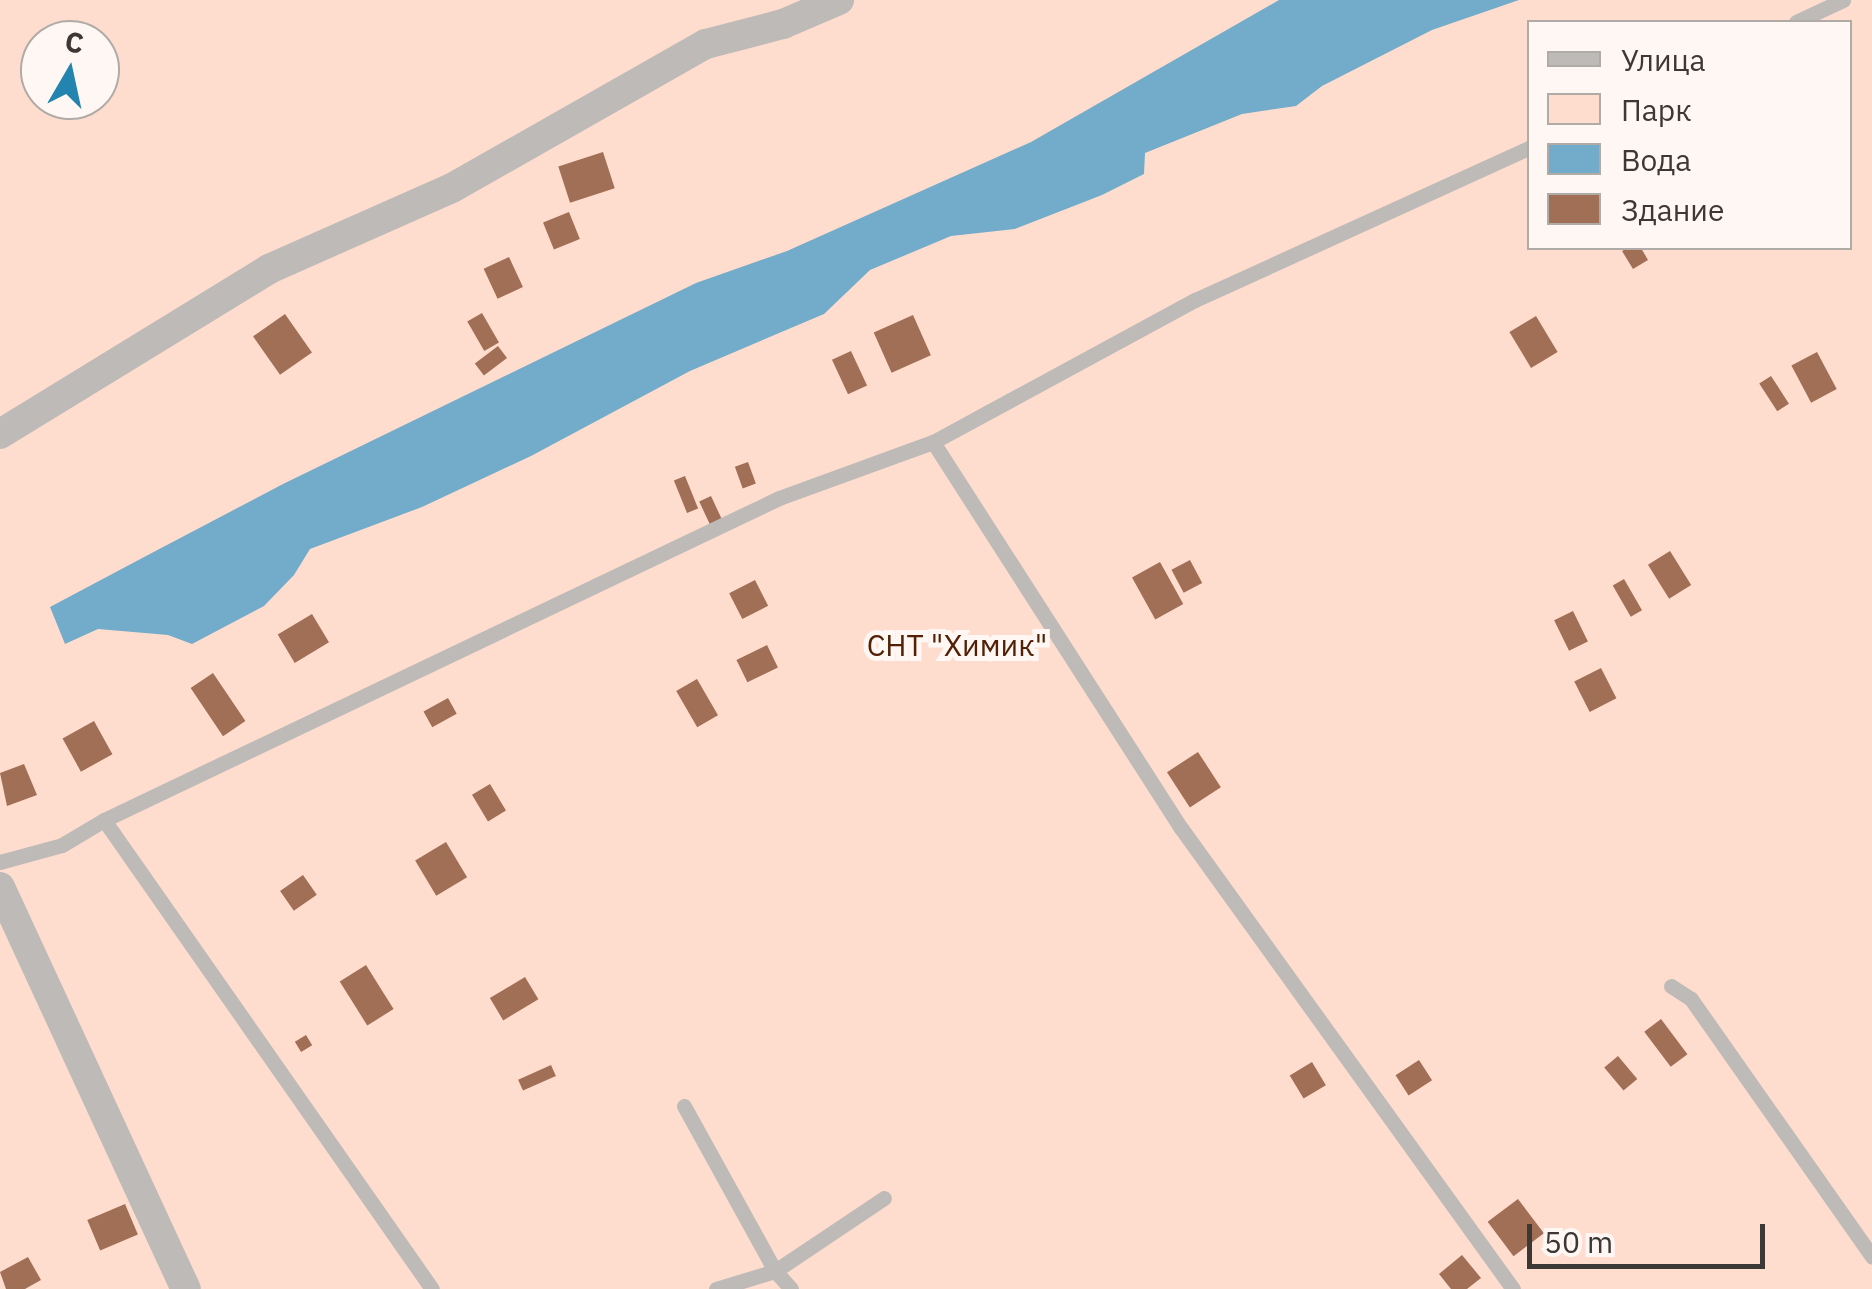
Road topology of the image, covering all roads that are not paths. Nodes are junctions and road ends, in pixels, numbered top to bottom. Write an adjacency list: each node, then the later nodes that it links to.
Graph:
1 (839, 0): 5 (street)
2 (1843, 0): 3 (lane)
3 (1800, 20)
4 (1527, 148): 6 (lane)
5 (0, 434)
6 (932, 442): 7 (lane); 19 (lane)
7 (104, 820): 8 (lane); 16 (lane)
8 (0, 862)
9 (0, 887): 15 (street)
10 (1670, 986): 13 (lane)
11 (684, 1106): 14 (lane)
12 (884, 1198): 14 (lane)
13 (1872, 1258)
14 (775, 1270): 17 (lane); 18 (lane)
15 (186, 1289)
16 (432, 1289)
17 (716, 1289)
18 (791, 1289)
19 (1514, 1289)

